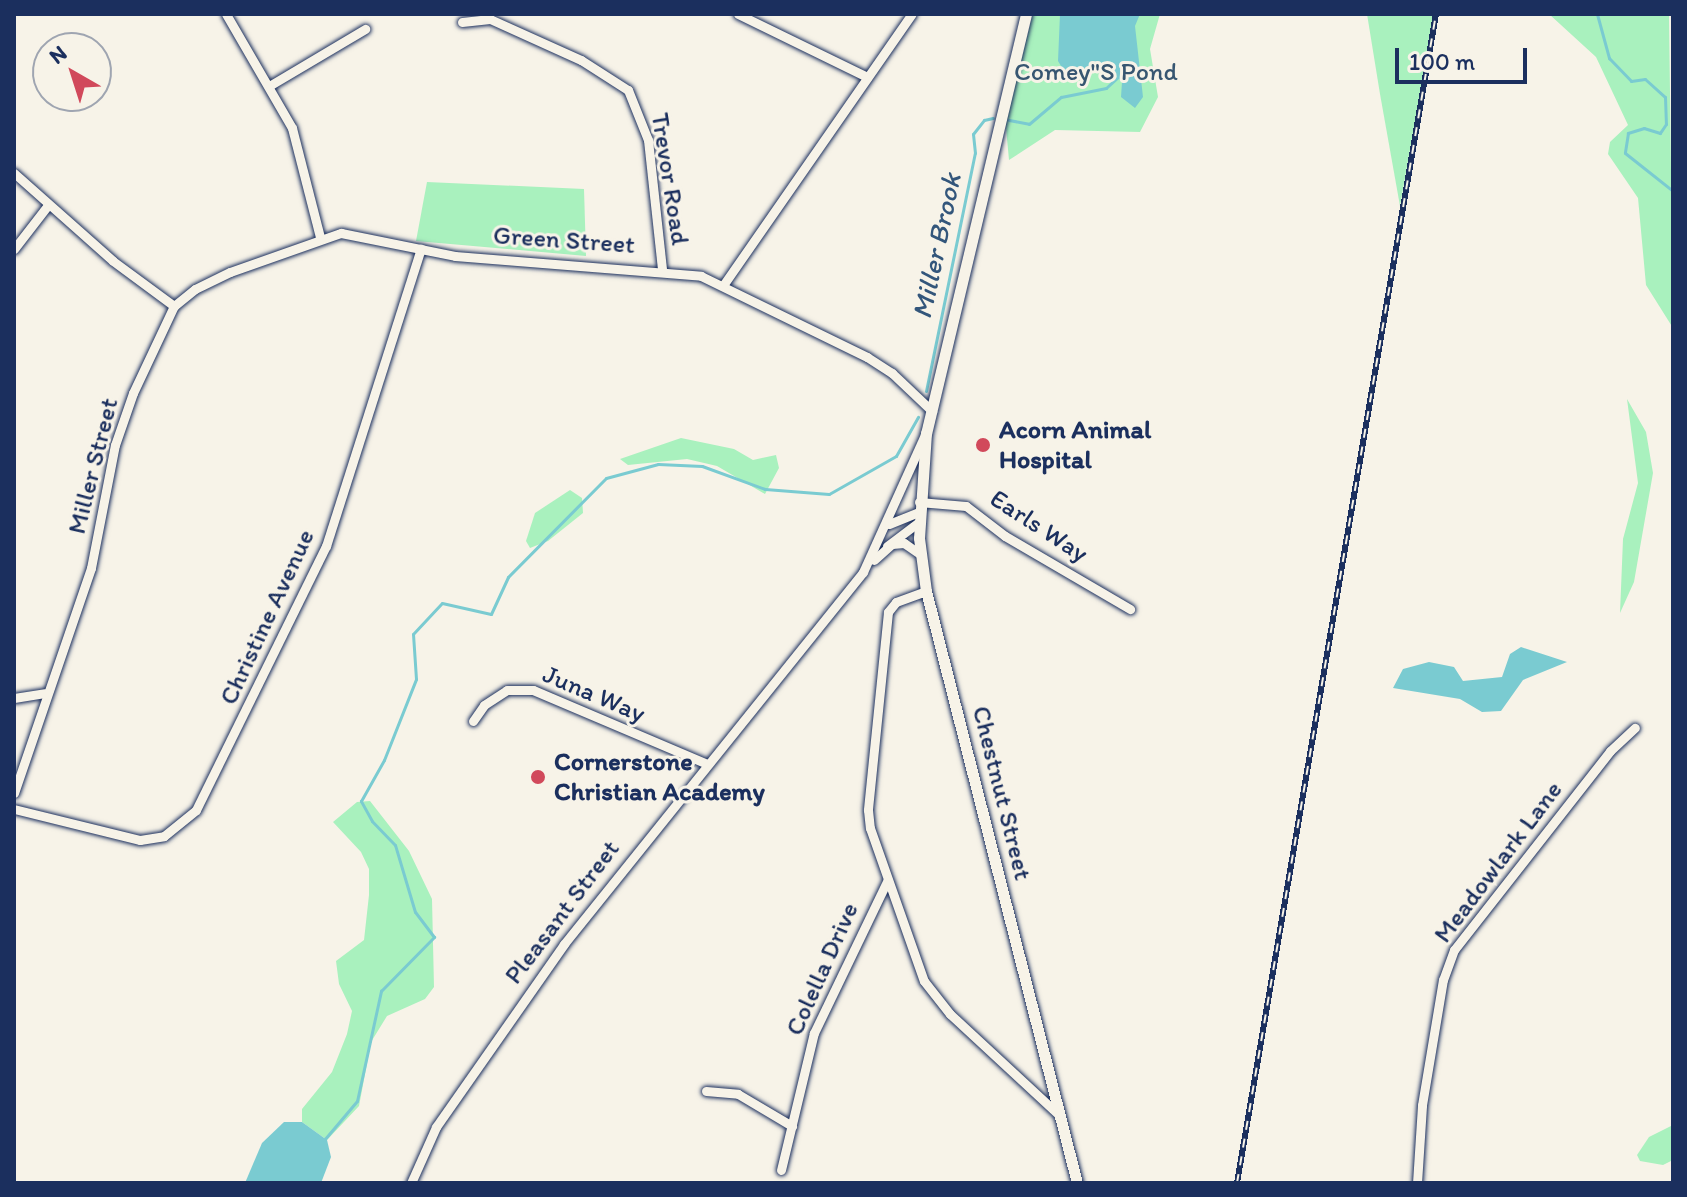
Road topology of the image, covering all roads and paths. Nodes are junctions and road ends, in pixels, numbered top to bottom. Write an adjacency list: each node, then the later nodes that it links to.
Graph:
1 (226, 14): 9 (street)
2 (738, 14): 8 (street)
3 (912, 14): 8 (street)
4 (1026, 14): 18 (main road)
5 (492, 16): 6 (street, Trevor Road); 15 (street, Trevor Road)
6 (462, 22)
7 (365, 29): 9 (street)
8 (867, 77): 16 (street)
9 (269, 86): 12 (street)
10 (14, 173): 11 (street)
11 (48, 205): 13 (street); 17 (street)
12 (320, 237): 14 (street, Green Street); 17 (street, Green Street)
13 (14, 249)
14 (421, 249): 15 (street, Green Street); 33 (street, Christine Avenue)
15 (662, 269): 16 (street, Green Street)
16 (724, 284): 18 (street, Green Street)
17 (174, 306): 27 (street, Miller Street)
18 (932, 411): 19 (main road, Chestnut Street)
19 (926, 433): 20 (main road, Chestnut Street); 21 (street, Pleasant Street)
20 (919, 512): 21 (street); 22 (street, Pleasant Street); 23 (main road, Chestnut Street); 26 (street, Earls Way)
21 (887, 526): 24 (street, Pleasant Street)
22 (885, 548): 23 (street); 24 (street, Pleasant Street)
23 (920, 554): 25 (main road, Chestnut Street)
24 (863, 572): 31 (street, Pleasant Street)
25 (926, 591): 34 (street); 36 (main road, Chestnut Street)
26 (1130, 609)
27 (45, 693): 28 (street); 32 (street, Miller Street)
28 (14, 698)
29 (473, 721): 31 (street, Juna Way)
30 (1635, 728): 41 (street, Meadowlark Lane)
31 (707, 764): 39 (street, Pleasant Street)
32 (14, 793)
33 (14, 809)
34 (887, 881): 36 (street); 37 (street, Colella Drive)
35 (706, 1091): 37 (street)
36 (1061, 1118): 40 (main road, Chestnut Street)
37 (792, 1126): 38 (street, Colella Drive)
38 (781, 1170)
39 (411, 1183)
40 (1077, 1183)
41 (1417, 1183)

